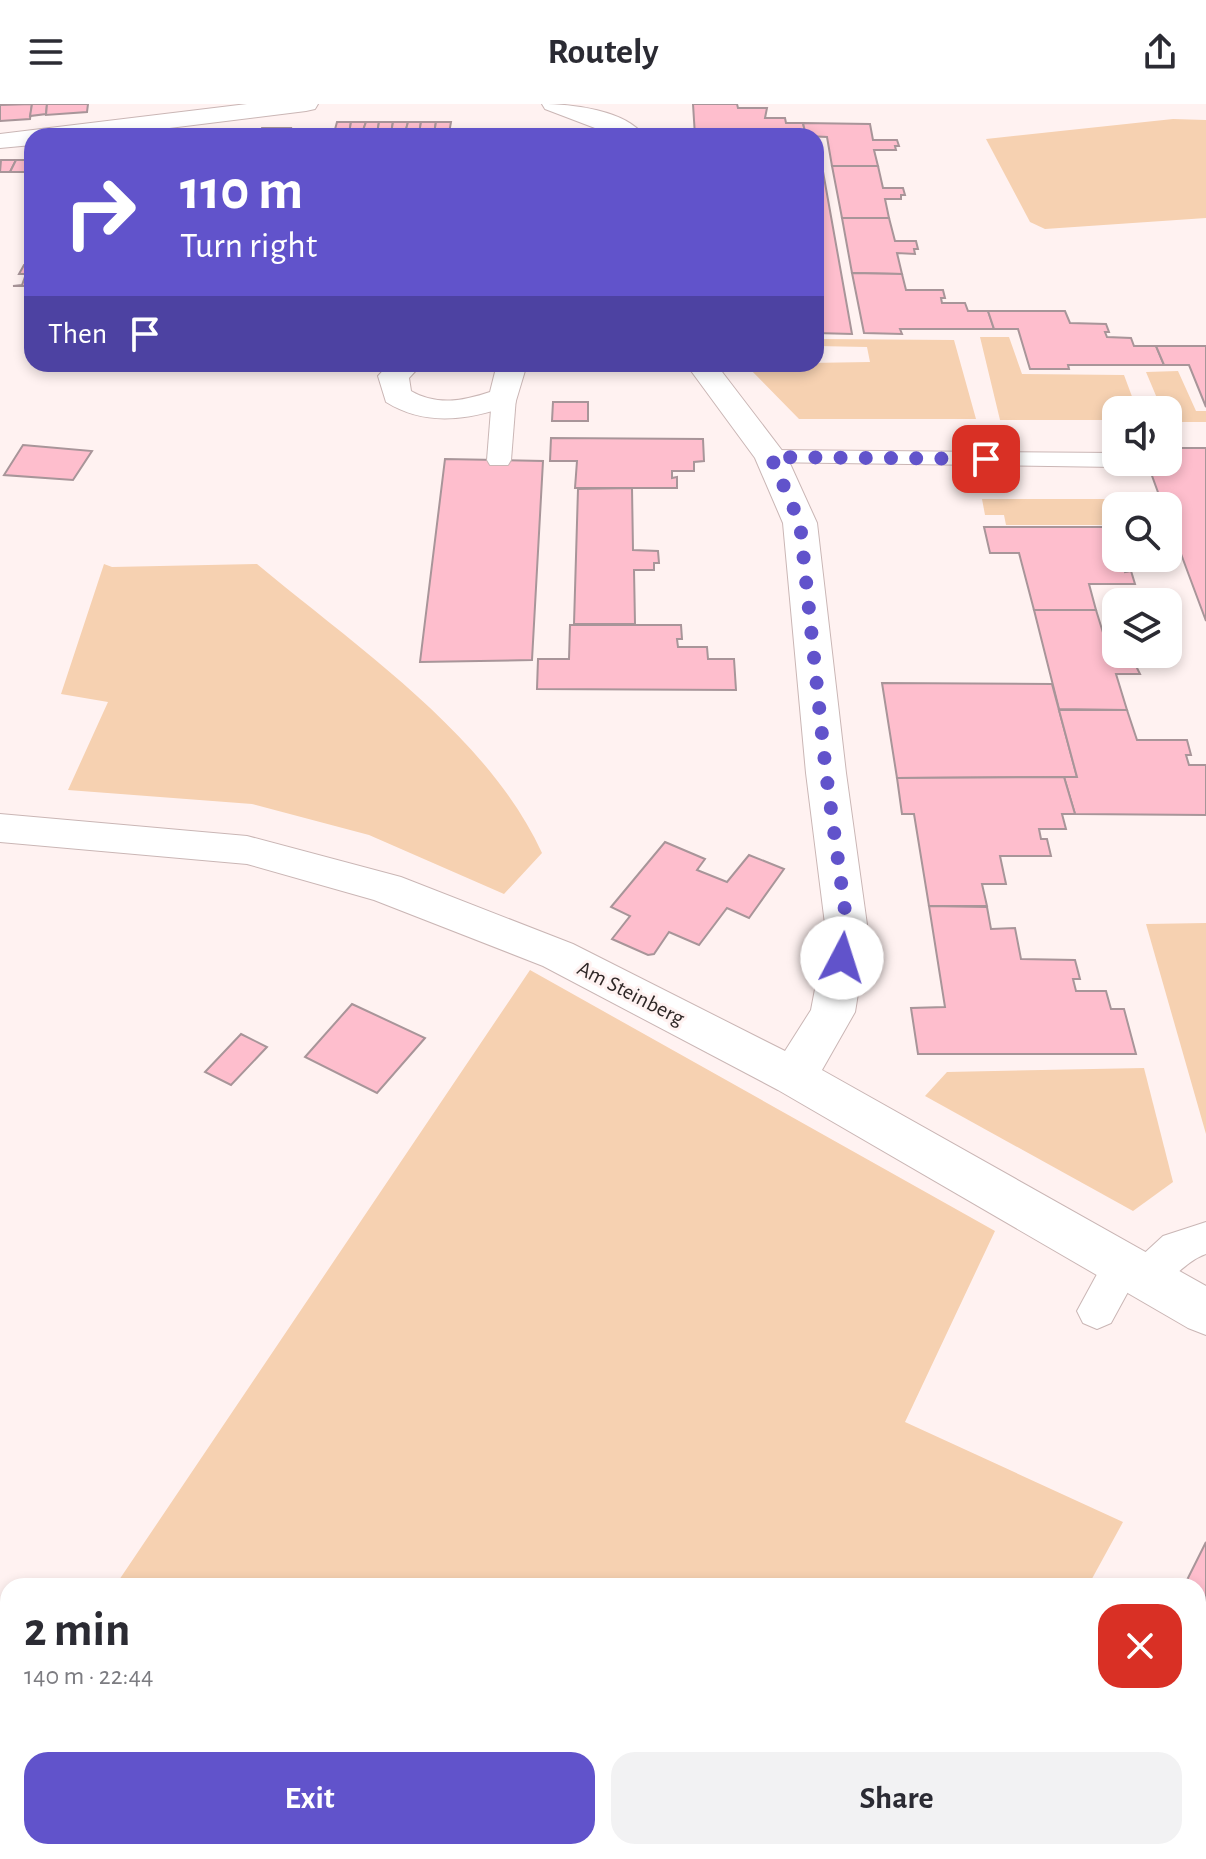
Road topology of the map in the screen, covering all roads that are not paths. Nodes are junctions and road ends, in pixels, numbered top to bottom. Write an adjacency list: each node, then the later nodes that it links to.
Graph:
1 (306, 104): 3 (street)
2 (555, 104): 4 (street)
3 (110, 128)
4 (621, 128)
5 (24, 139): 6 (street)
6 (0, 141)
7 (398, 372): 10 (street)
8 (510, 372): 10 (street)
9 (707, 372): 11 (street)
10 (504, 397): 12 (lane)
11 (771, 457): 13 (lane); 15 (street)
12 (499, 460)
13 (1102, 460)
14 (0, 828): 15 (street, Am Steinberg)
15 (794, 1077): 17 (street, Am Steinberg)
16 (1206, 1238): 17 (lane)
17 (1133, 1272): 18 (lane); 19 (street, Am Steinberg)
18 (1097, 1311)
19 (1206, 1312)

